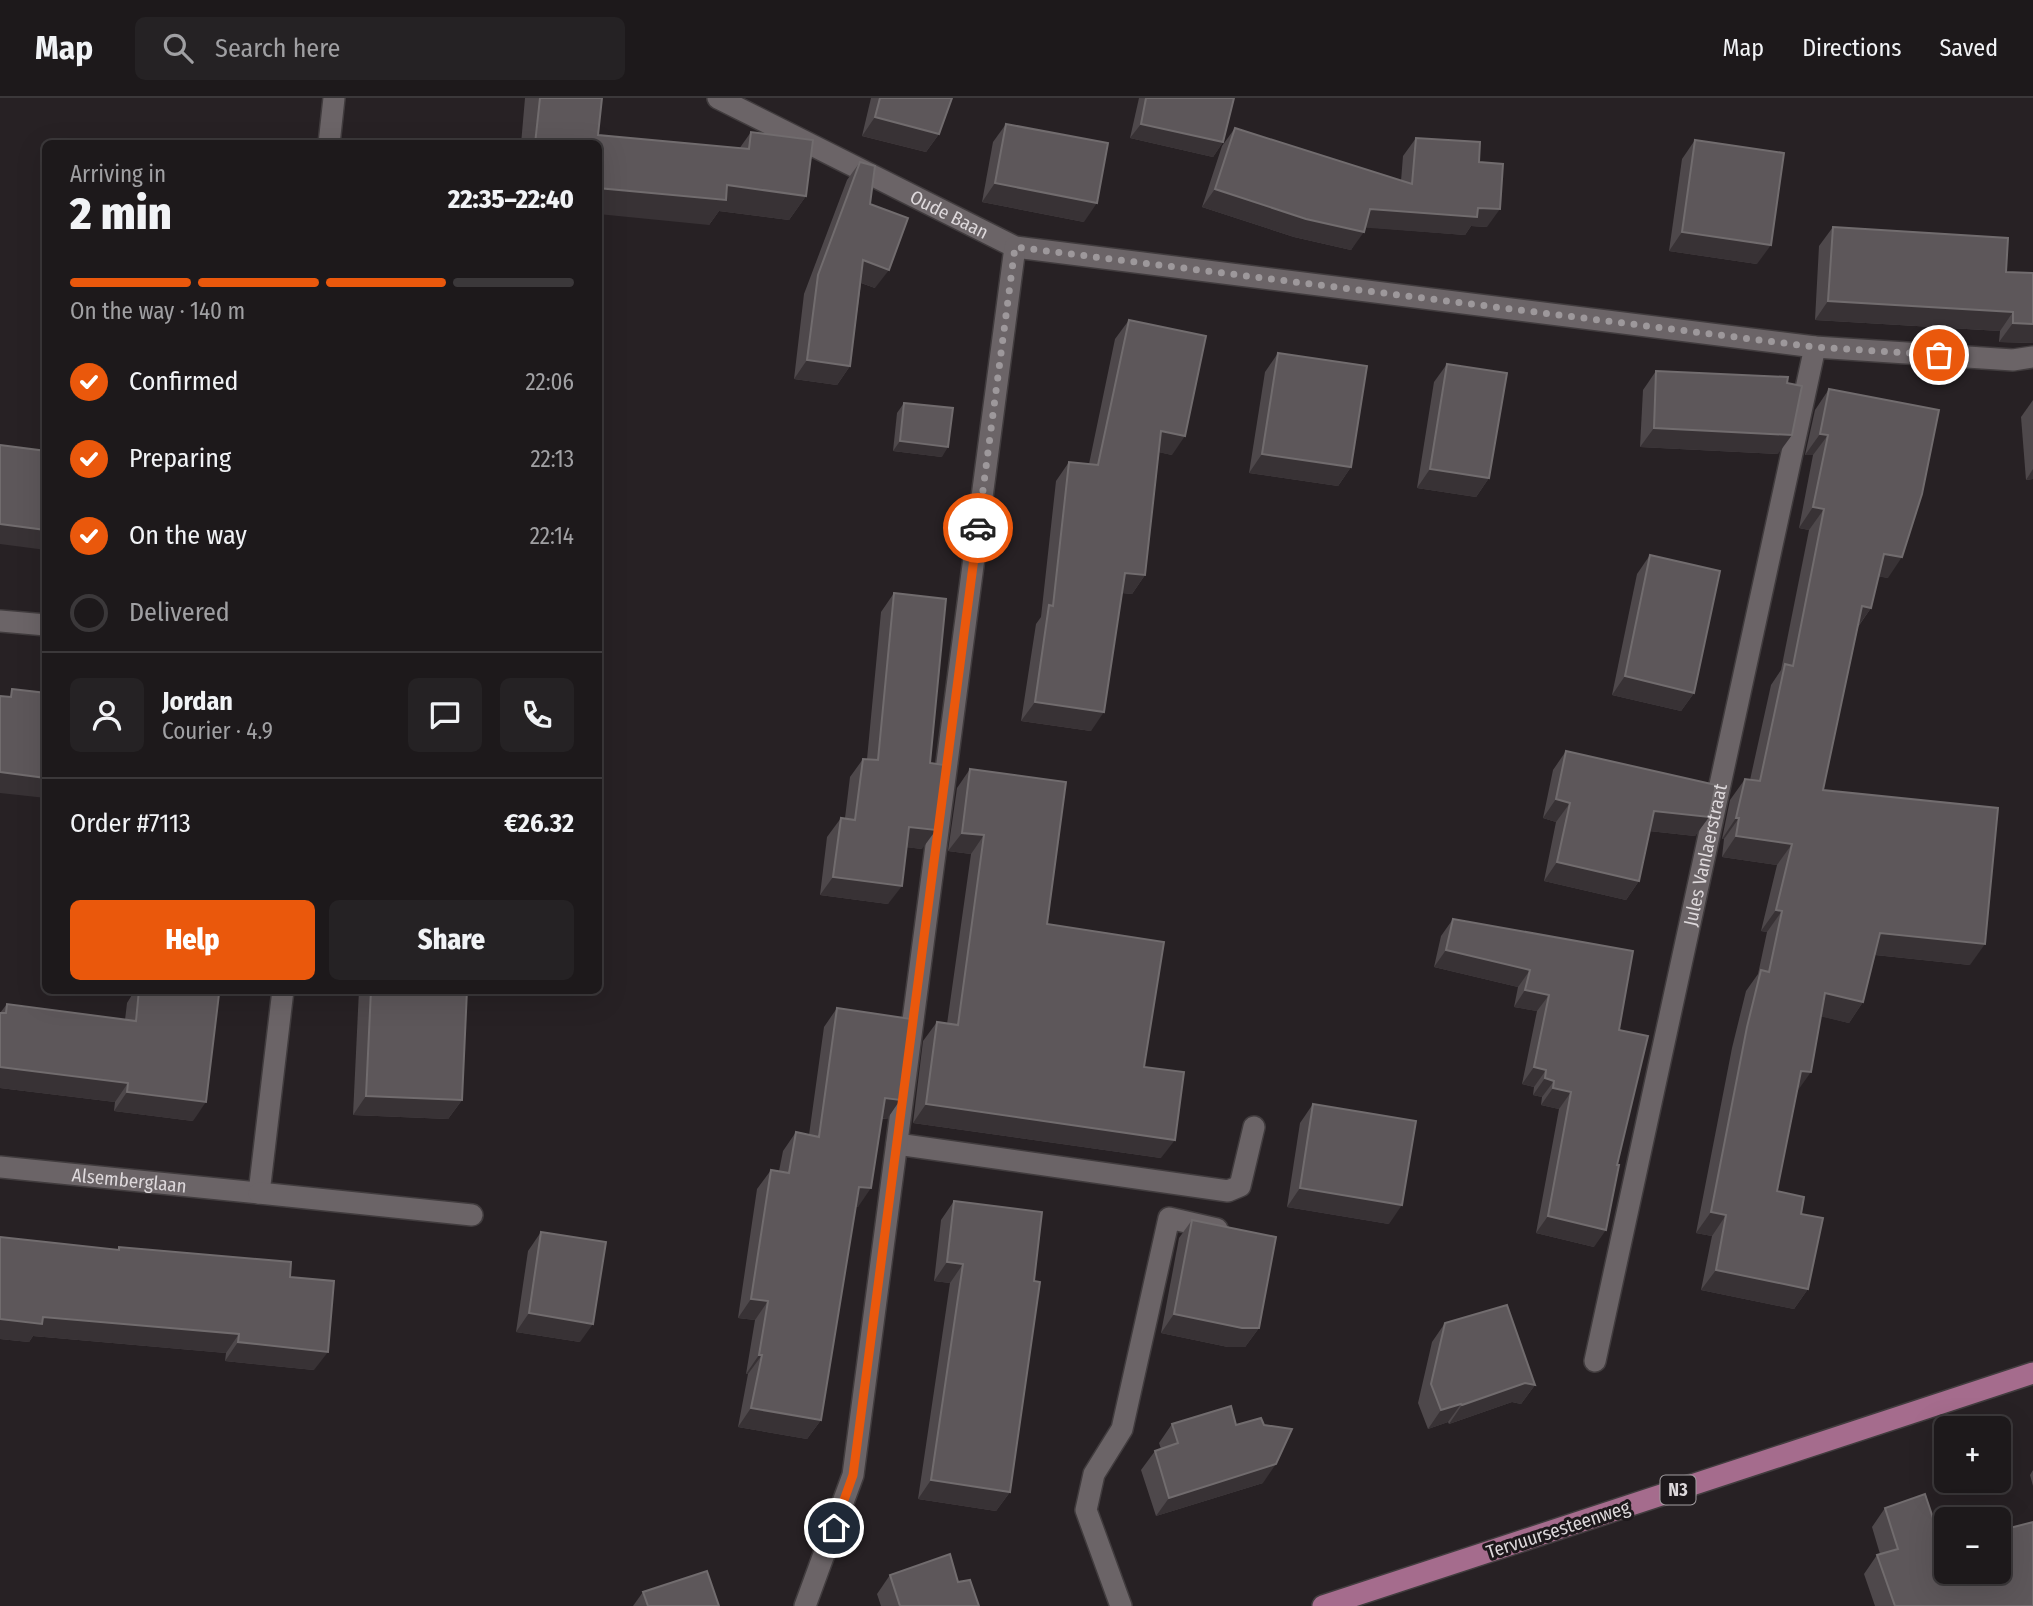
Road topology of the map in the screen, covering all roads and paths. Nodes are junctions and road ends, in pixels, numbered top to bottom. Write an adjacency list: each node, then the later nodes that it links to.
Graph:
1 (334, 98): 3 (street)
2 (718, 98): 4 (street, Oude Baan)
3 (329, 140)
4 (1015, 247): 5 (street, Oude Baan); 11 (street)
5 (1815, 347): 6 (street, Oude Baan); 16 (street, Jules Vanlaerstraat)
6 (2033, 357)
7 (0, 621): 8 (street)
8 (42, 625)
9 (283, 994): 13 (street)
10 (1254, 1127): 11 (street)
11 (897, 1144): 18 (street)
12 (0, 1167): 13 (street, Alsemberglaan)
13 (260, 1193): 14 (street, Alsemberglaan)
14 (472, 1214)
15 (1243, 1234): 19 (street)
16 (1595, 1361)
17 (2033, 1373): 20 (main road, Tervuursesteenweg / N3)
18 (805, 1606)
19 (1121, 1606)
20 (1323, 1606)

